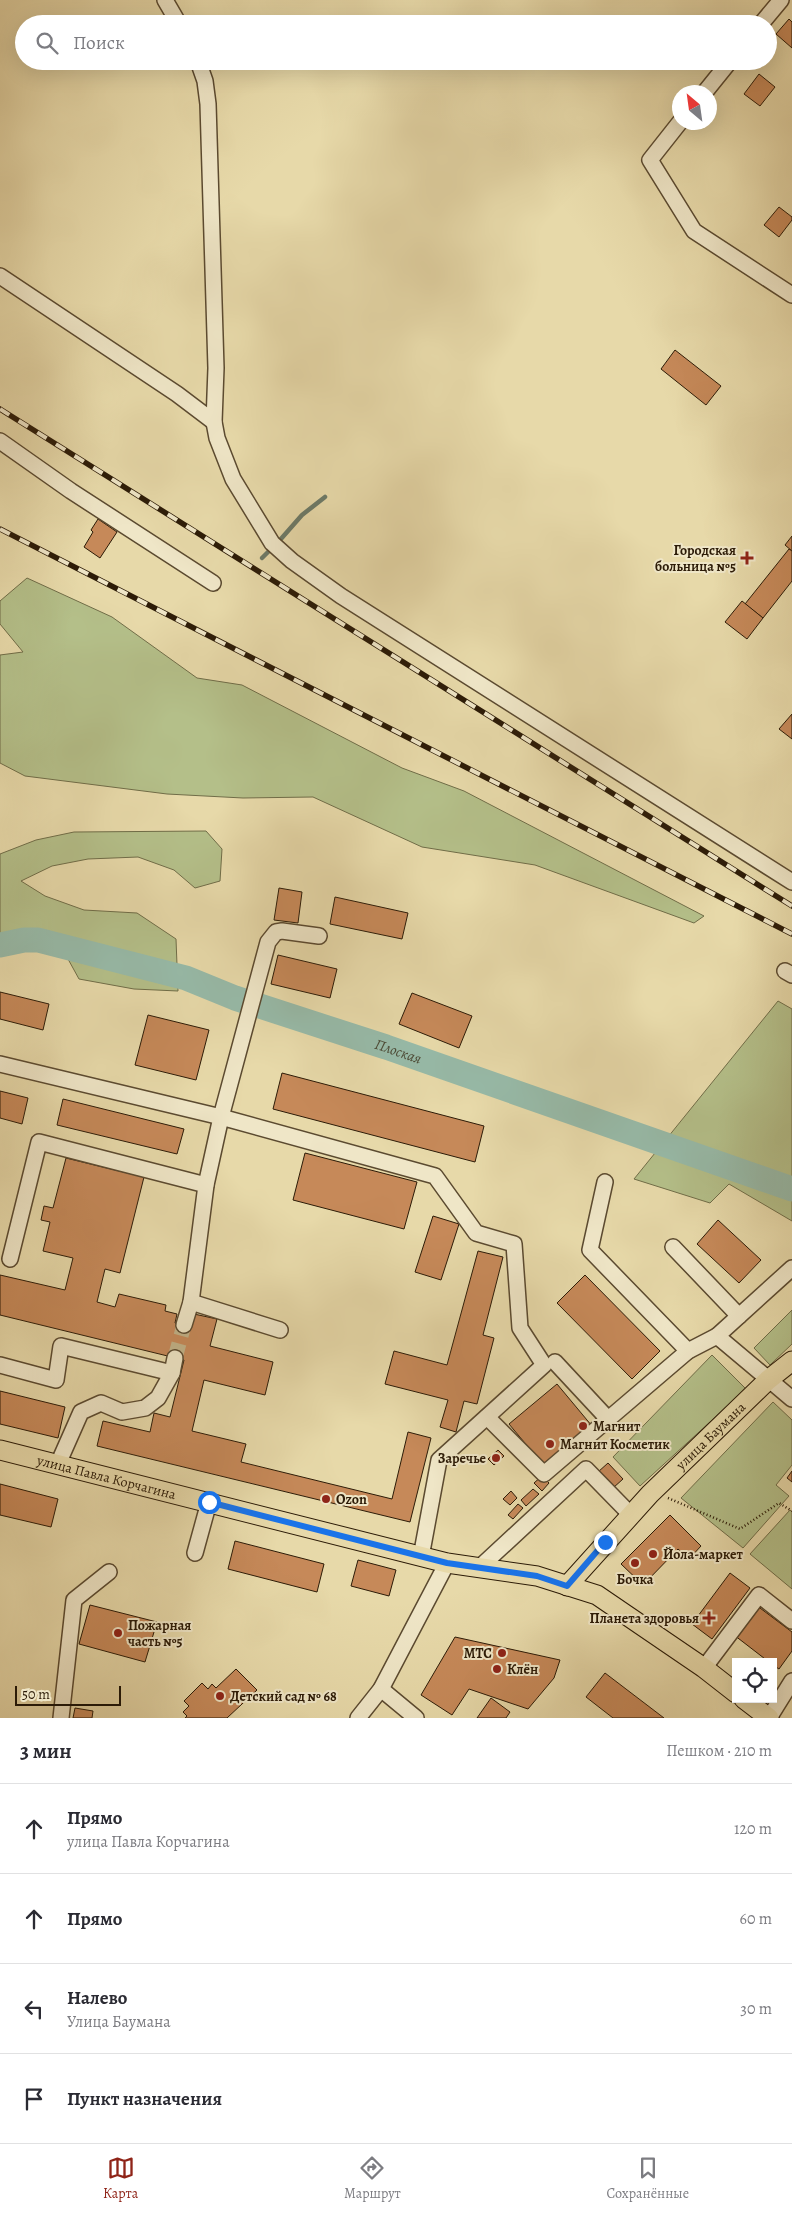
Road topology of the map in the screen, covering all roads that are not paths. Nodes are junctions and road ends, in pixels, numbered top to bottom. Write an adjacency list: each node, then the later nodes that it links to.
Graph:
1 (165, 0): 3 (street)
2 (781, 0): 4 (street)
3 (174, 15)
4 (768, 15)
5 (201, 70): 11 (street)
6 (723, 70): 7 (street)
7 (711, 85)
8 (674, 130): 10 (street)
9 (0, 276): 11 (street)
10 (792, 295)
11 (214, 422): 14 (street)
12 (0, 441): 13 (street)
13 (214, 583)
14 (792, 882)
15 (319, 936): 17 (street)
16 (0, 1064): 17 (street)
17 (221, 1117): 19 (street); 36 (street)
18 (605, 1182): 28 (street)
19 (206, 1185): 21 (street); 23 (street)
20 (673, 1247): 24 (street)
21 (10, 1259)
22 (792, 1268): 24 (street)
23 (191, 1302): 25 (street); 26 (street)
24 (739, 1316): 27 (street)
25 (184, 1325)
26 (280, 1330)
27 (716, 1336): 28 (street); 34 (street)
28 (688, 1351): 37 (street)
29 (175, 1358): 33 (street)
30 (792, 1361): 34 (main road, улица Баумана)
31 (555, 1362): 37 (street)
32 (0, 1365): 33 (street)
33 (172, 1373): 39 (street)
34 (768, 1380): 35 (street); 41 (main road, улица Баумана)
35 (792, 1399)
36 (487, 1417): 37 (street); 43 (street)
37 (608, 1419)
38 (0, 1450): 39 (main road, улица Павла Корчагина)
39 (58, 1464): 40 (main road, улица Павла Корчагина)
40 (209, 1502): 42 (street); 43 (main road, улица Павла Корчагина)
41 (630, 1514): 45 (street); 47 (main road)
42 (195, 1553)
43 (421, 1557): 44 (main road, улица Павла Корчагина)
44 (447, 1563): 45 (main road, улица Павла Корчагина); 51 (street)
45 (479, 1568): 47 (main road, улица Павла Корчагина)
46 (108, 1572): 54 (street)
47 (567, 1586): 49 (main road)
48 (792, 1621): 49 (street)
49 (704, 1668): 52 (main road)
50 (792, 1681): 57 (street)
51 (381, 1689): 55 (street); 56 (street)
52 (732, 1690)
53 (749, 1703): 57 (main road)
54 (61, 1718)
55 (358, 1718)
56 (416, 1718)
57 (769, 1718)

